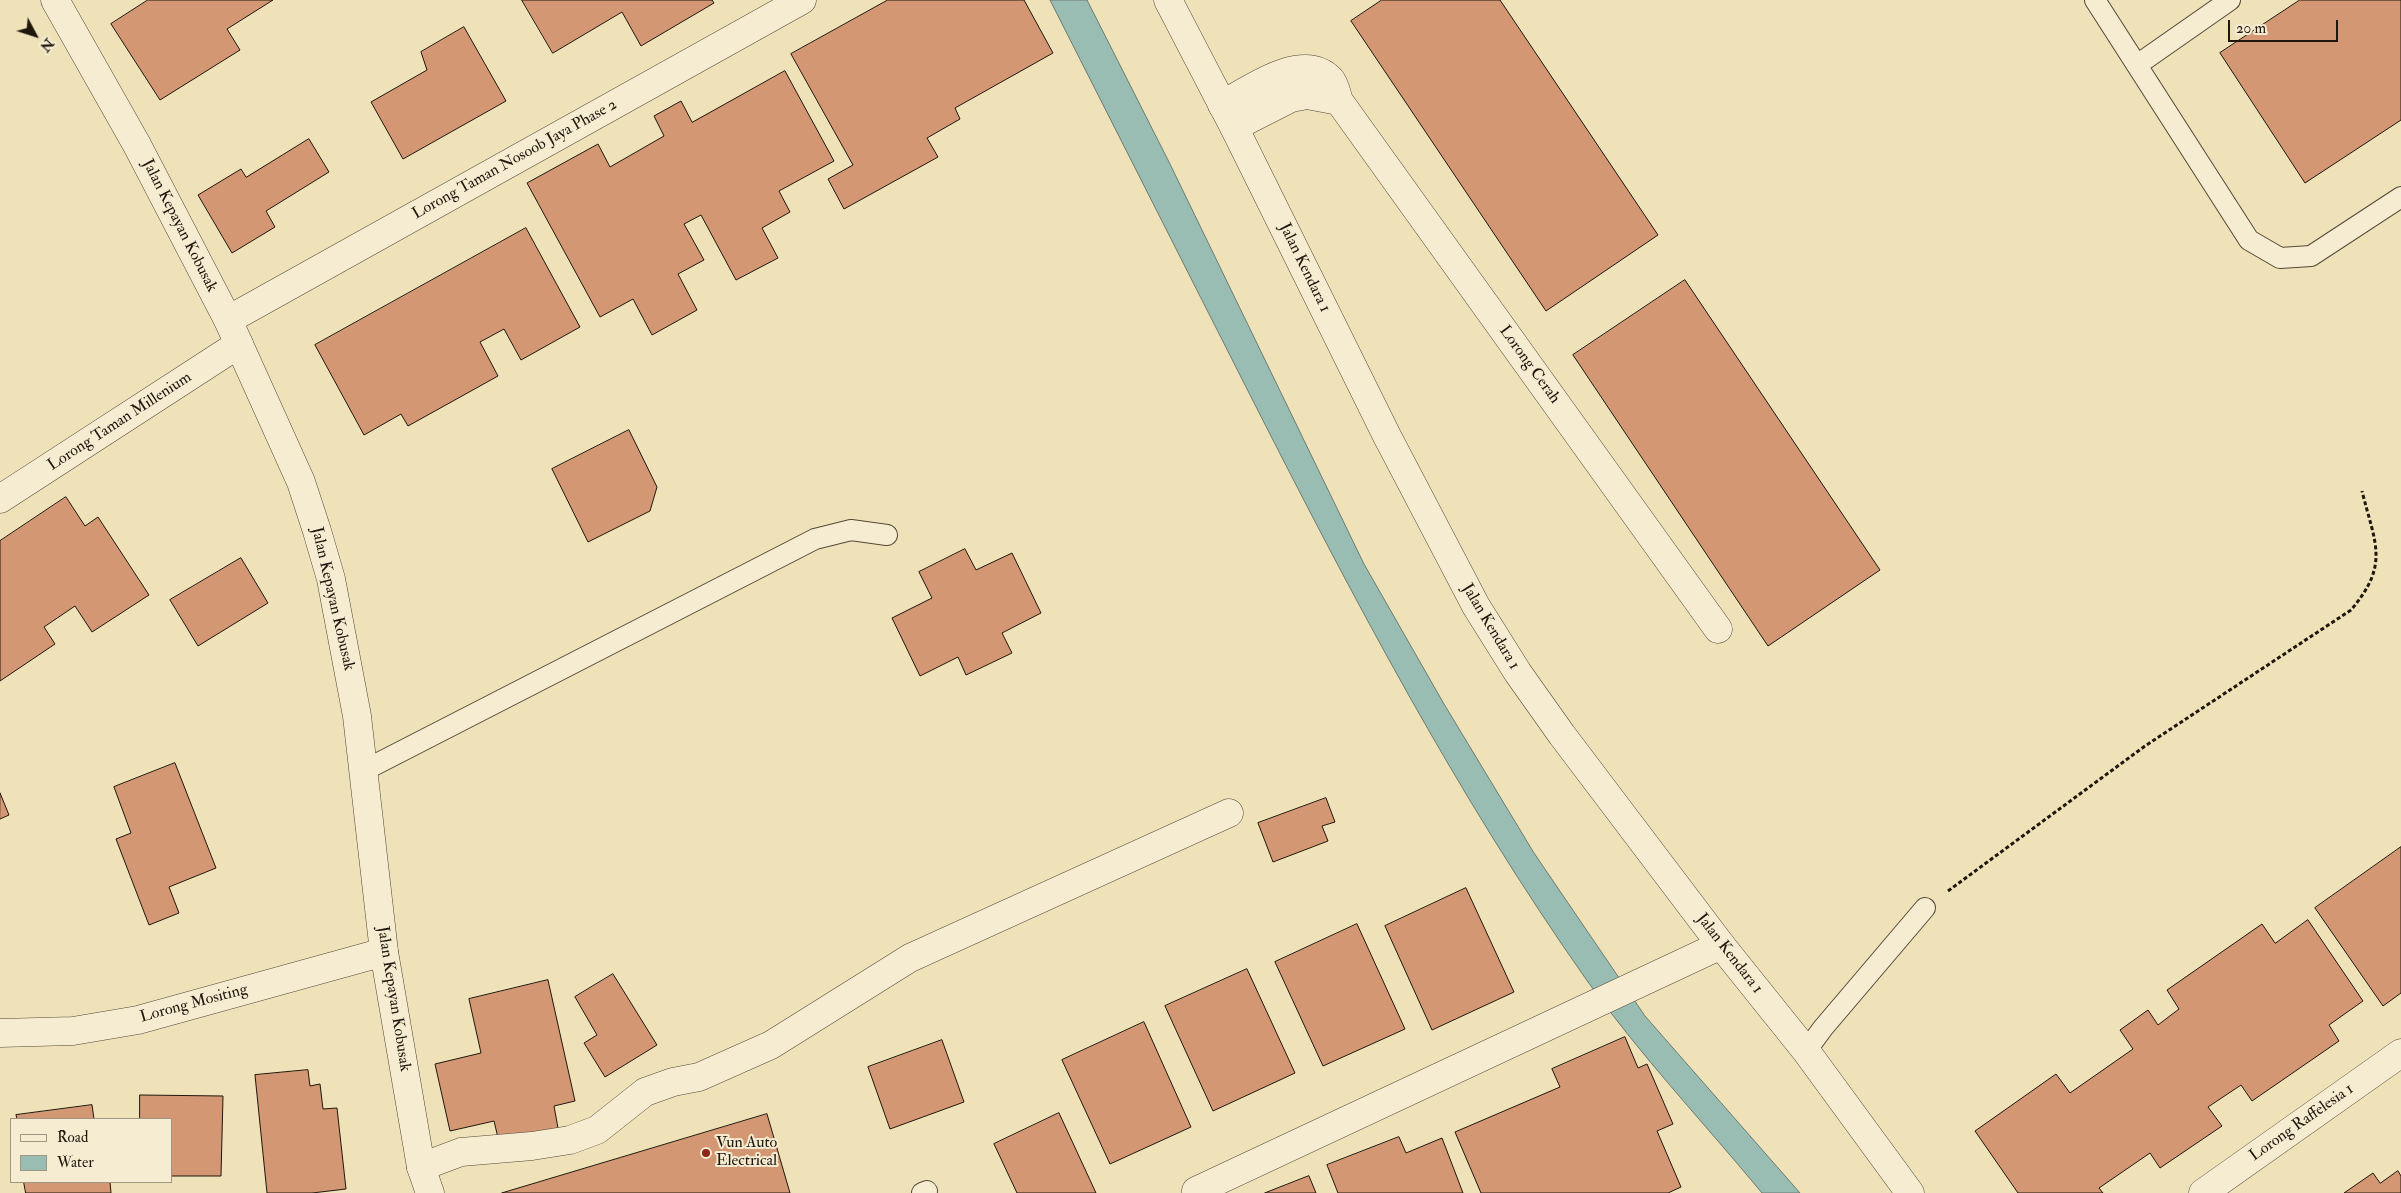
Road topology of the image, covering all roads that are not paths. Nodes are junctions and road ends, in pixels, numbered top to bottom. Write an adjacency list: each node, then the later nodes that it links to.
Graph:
1 (55, 0): 9 (street, Jalan Kepayan Kobusak)
2 (802, 0): 9 (street, Lorong Taman Nosoob Jaya Phase 2)
3 (1168, 0): 7 (street, Jalan Kendara 1)
4 (2095, 0): 6 (lane)
5 (2230, 0): 6 (lane)
6 (2137, 66): 8 (lane)
7 (1228, 116): 13 (street, Lorong Cerah); 17 (street, Jalan Kendara 1)
8 (2401, 197)
9 (228, 320): 10 (street, Jalan Kepayan Kobusak)
10 (239, 344): 11 (street, Lorong Taman Millenium); 14 (street, Jalan Kepayan Kobusak)
11 (0, 499)
12 (887, 535): 14 (lane)
13 (1718, 629)
14 (363, 771): 18 (street, Jalan Kepayan Kobusak)
15 (1229, 813): 22 (street)
16 (1925, 908): 20 (lane)
17 (1721, 944): 20 (street, Jalan Kendara 1); 24 (street)
18 (384, 952): 19 (street, Lorong Mositing); 22 (street, Jalan Kepayan Kobusak)
19 (0, 1033)
20 (1806, 1051): 26 (street, Jalan Kendara 1)
21 (2401, 1053): 23 (street, Lorong Raffelesia 1)
22 (421, 1167): 25 (street, Jalan Kepayan Kobusak)
23 (2216, 1189)
24 (1196, 1191)
25 (430, 1193)
26 (1910, 1193)

